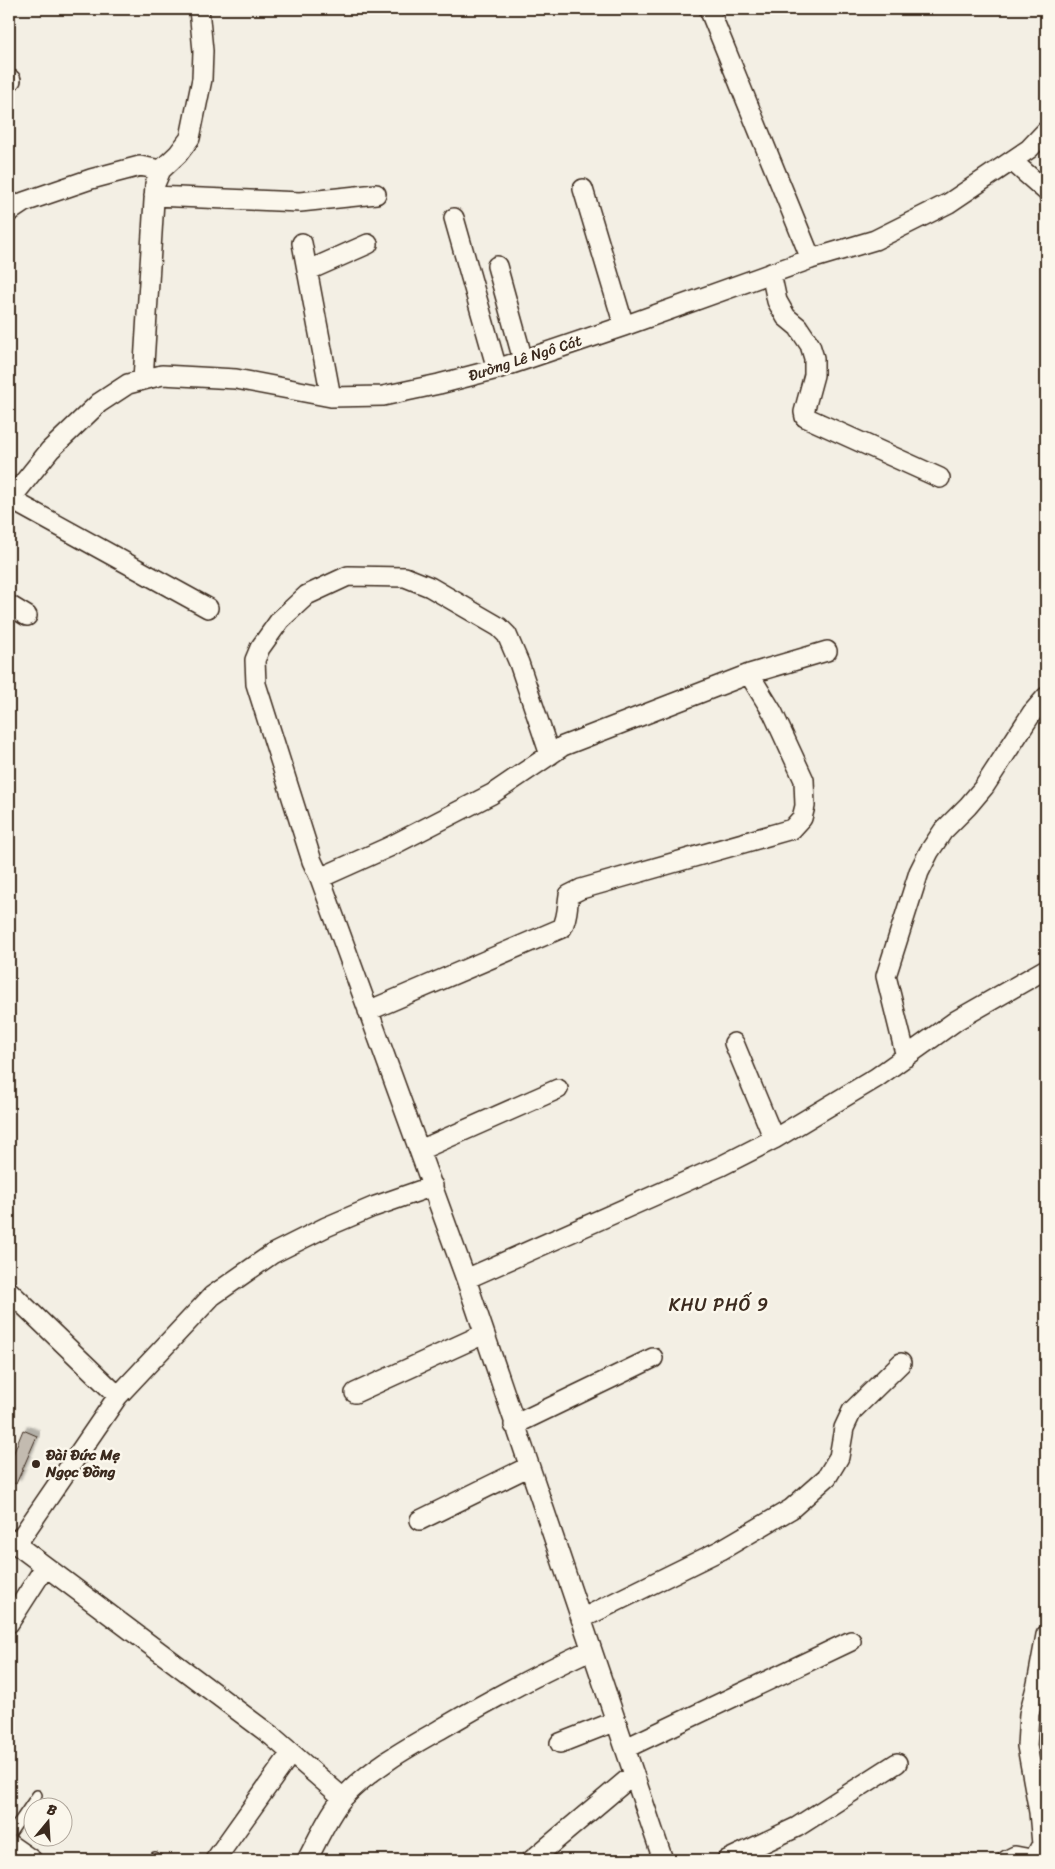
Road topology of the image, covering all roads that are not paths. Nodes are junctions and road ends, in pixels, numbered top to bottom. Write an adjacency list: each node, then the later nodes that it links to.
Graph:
1 (709, 9): 14 (street)
2 (203, 12): 5 (street)
3 (1046, 131): 4 (street, Đường Lê Ngô Cát)
4 (1012, 161): 7 (street); 14 (street, Đường Lê Ngô Cát)
5 (161, 170): 9 (street); 10 (street)
6 (583, 189): 18 (street)
7 (1046, 191)
8 (376, 194): 9 (street)
9 (154, 196): 21 (street)
10 (9, 212)
11 (454, 218): 20 (street)
12 (302, 243): 16 (street)
13 (368, 244): 16 (street)
14 (811, 259): 17 (street, Đường Lê Ngô Cát)
15 (497, 266): 19 (street)
16 (308, 271): 22 (street)
17 (770, 273): 18 (street, Đường Lê Ngô Cát); 23 (street)
18 (624, 326): 19 (street, Đường Lê Ngô Cát)
19 (523, 360): 20 (street, Đường Lê Ngô Cát)
20 (497, 369): 22 (street, Đường Lê Ngô Cát)
21 (142, 380): 22 (street, Đường Lê Ngô Cát); 24 (street, Đường Lê Ngô Cát)
22 (331, 397)
23 (940, 478)
24 (9, 500): 26 (street)
25 (9, 605): 27 (street)
26 (208, 608)
27 (27, 616)
28 (828, 651): 29 (street)
29 (749, 674): 31 (street); 34 (street)
30 (1046, 696): 36 (street)
31 (550, 755): 32 (street); 32 (street)
32 (320, 878): 34 (street)
33 (1046, 969): 36 (street)
34 (368, 1011): 39 (street)
35 (734, 1043): 38 (street)
36 (906, 1057): 38 (street)
37 (558, 1089): 39 (street)
38 (774, 1139): 41 (street)
39 (420, 1150): 40 (street)
40 (433, 1186): 41 (street); 47 (street)
41 (466, 1279): 43 (street)
42 (9, 1291): 47 (street)
43 (484, 1334): 46 (street); 48 (street)
44 (653, 1358): 48 (street)
45 (901, 1363): 53 (street)
46 (355, 1394)
47 (118, 1396): 51 (street)
48 (514, 1425): 49 (street)
49 (528, 1467): 50 (street); 53 (street)
50 (420, 1520)
51 (12, 1542): 52 (street)
52 (45, 1567): 54 (street); 61 (street)
53 (581, 1619): 57 (street)
54 (9, 1624)
55 (1046, 1635): 75 (street)
56 (851, 1640): 60 (street)
57 (590, 1650): 58 (street); 65 (street)
58 (616, 1721): 59 (street); 60 (street)
59 (560, 1742)
60 (626, 1748): 63 (street)
61 (291, 1753): 65 (street); 69 (street)
62 (897, 1763): 73 (street)
63 (634, 1774): 71 (street); 72 (street)
64 (37, 1795): 66 (lane)
65 (343, 1798): 70 (street)
66 (9, 1836)
67 (9, 1844): 68 (street)
68 (32, 1860)
69 (215, 1860)
70 (307, 1860)
71 (532, 1860)
72 (663, 1860)
73 (727, 1860)
74 (1007, 1860): 75 (street)
75 (1035, 1860)

